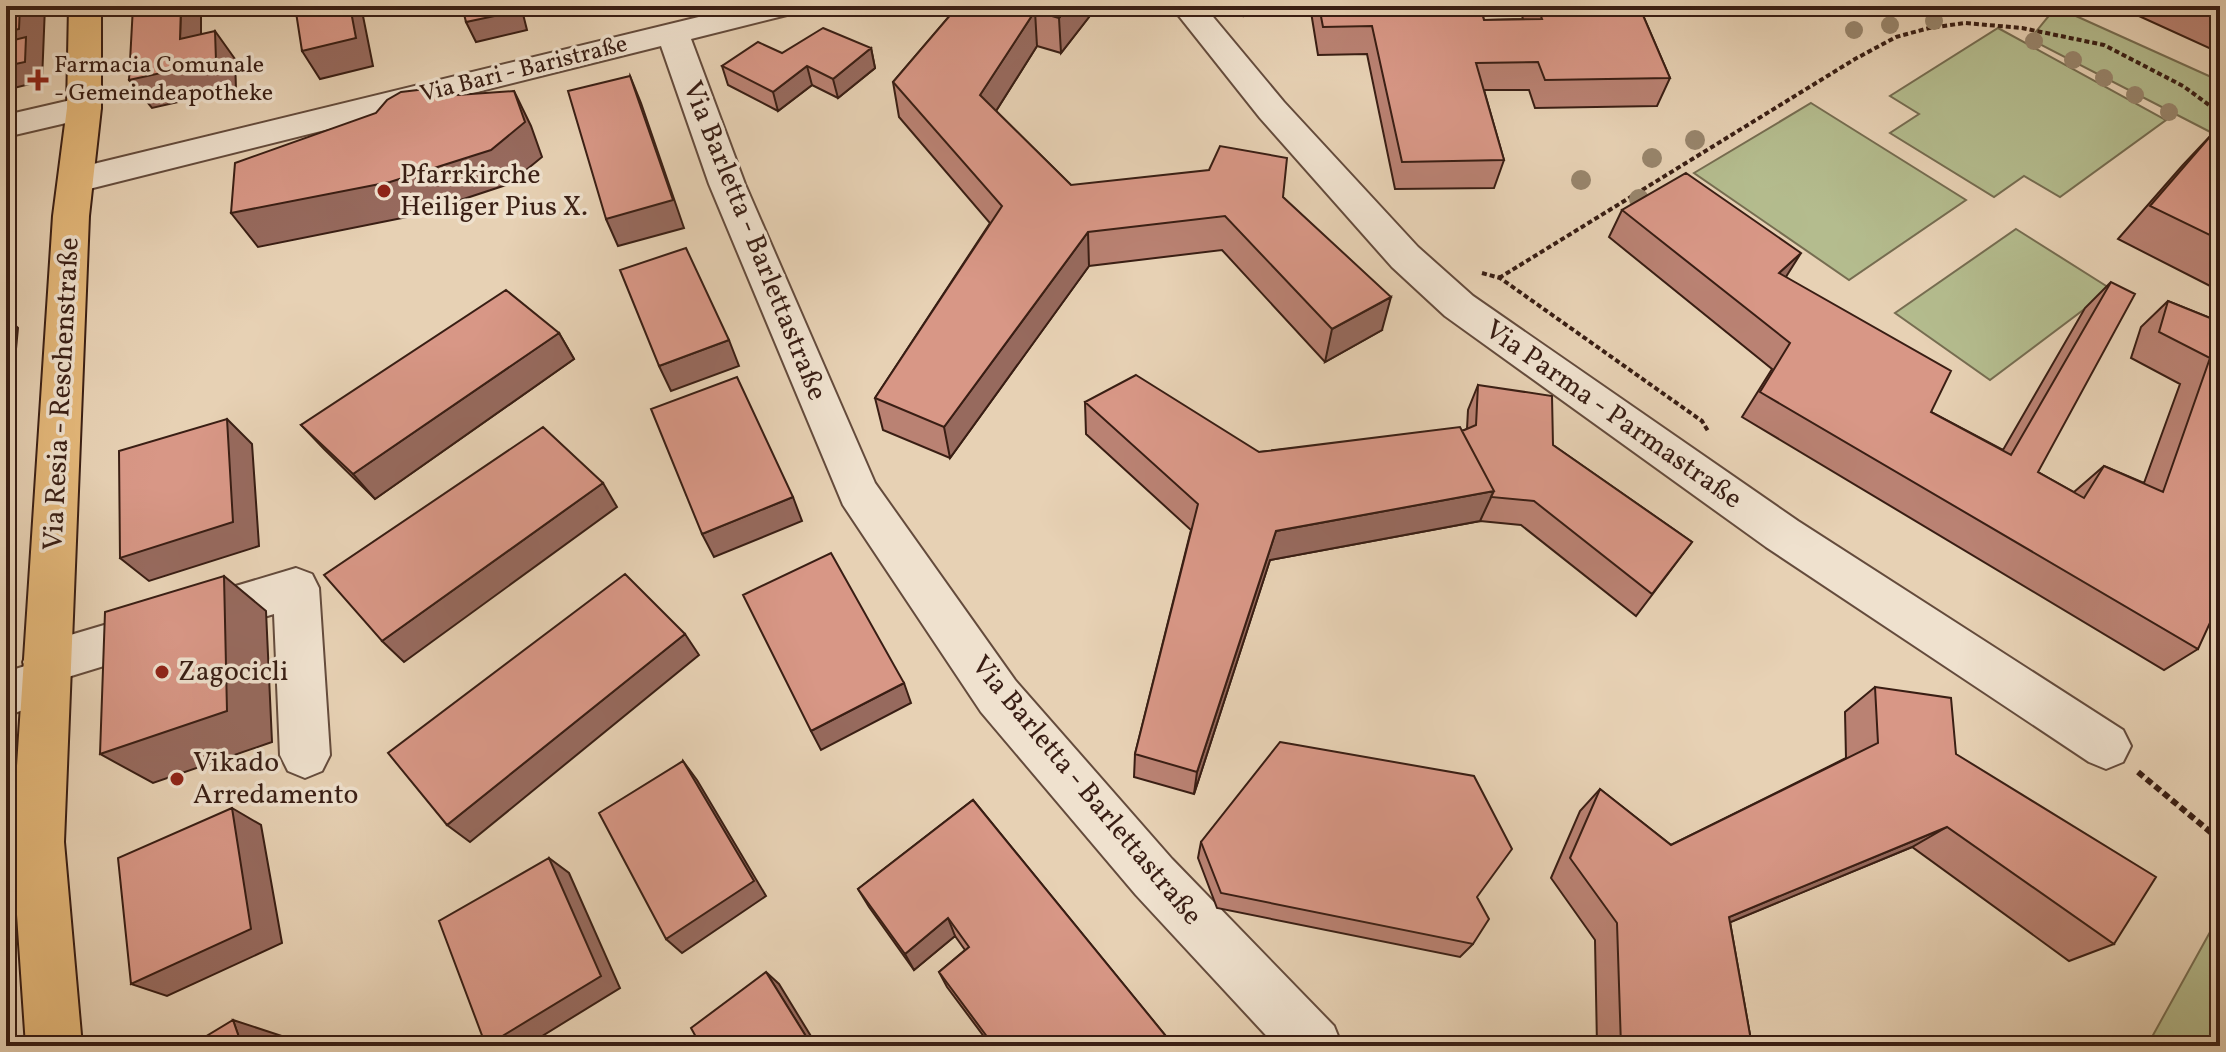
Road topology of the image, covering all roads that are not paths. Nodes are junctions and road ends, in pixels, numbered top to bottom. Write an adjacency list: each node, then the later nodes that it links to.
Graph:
1 (85, 6): 5 (main road, Via Resia - Reschenstraße)
2 (784, 6): 4 (street, Via Bari - Baristraße)
3 (1187, 6): 9 (street, Via Parma - Parmastraße)
4 (673, 34): 7 (street, Via Bari - Baristraße); 12 (street, Via Barletta - Barlettastraße)
5 (84, 108): 6 (street); 7 (main road, Via Resia - Reschenstraße)
6 (6, 126)
7 (77, 180): 8 (main road, Via Resia - Reschenstraße)
8 (33, 679): 10 (street); 11 (main road, Via Resia - Reschenstraße)
9 (2106, 746)
10 (305, 755)
11 (54, 1046)
12 (1314, 1046)

